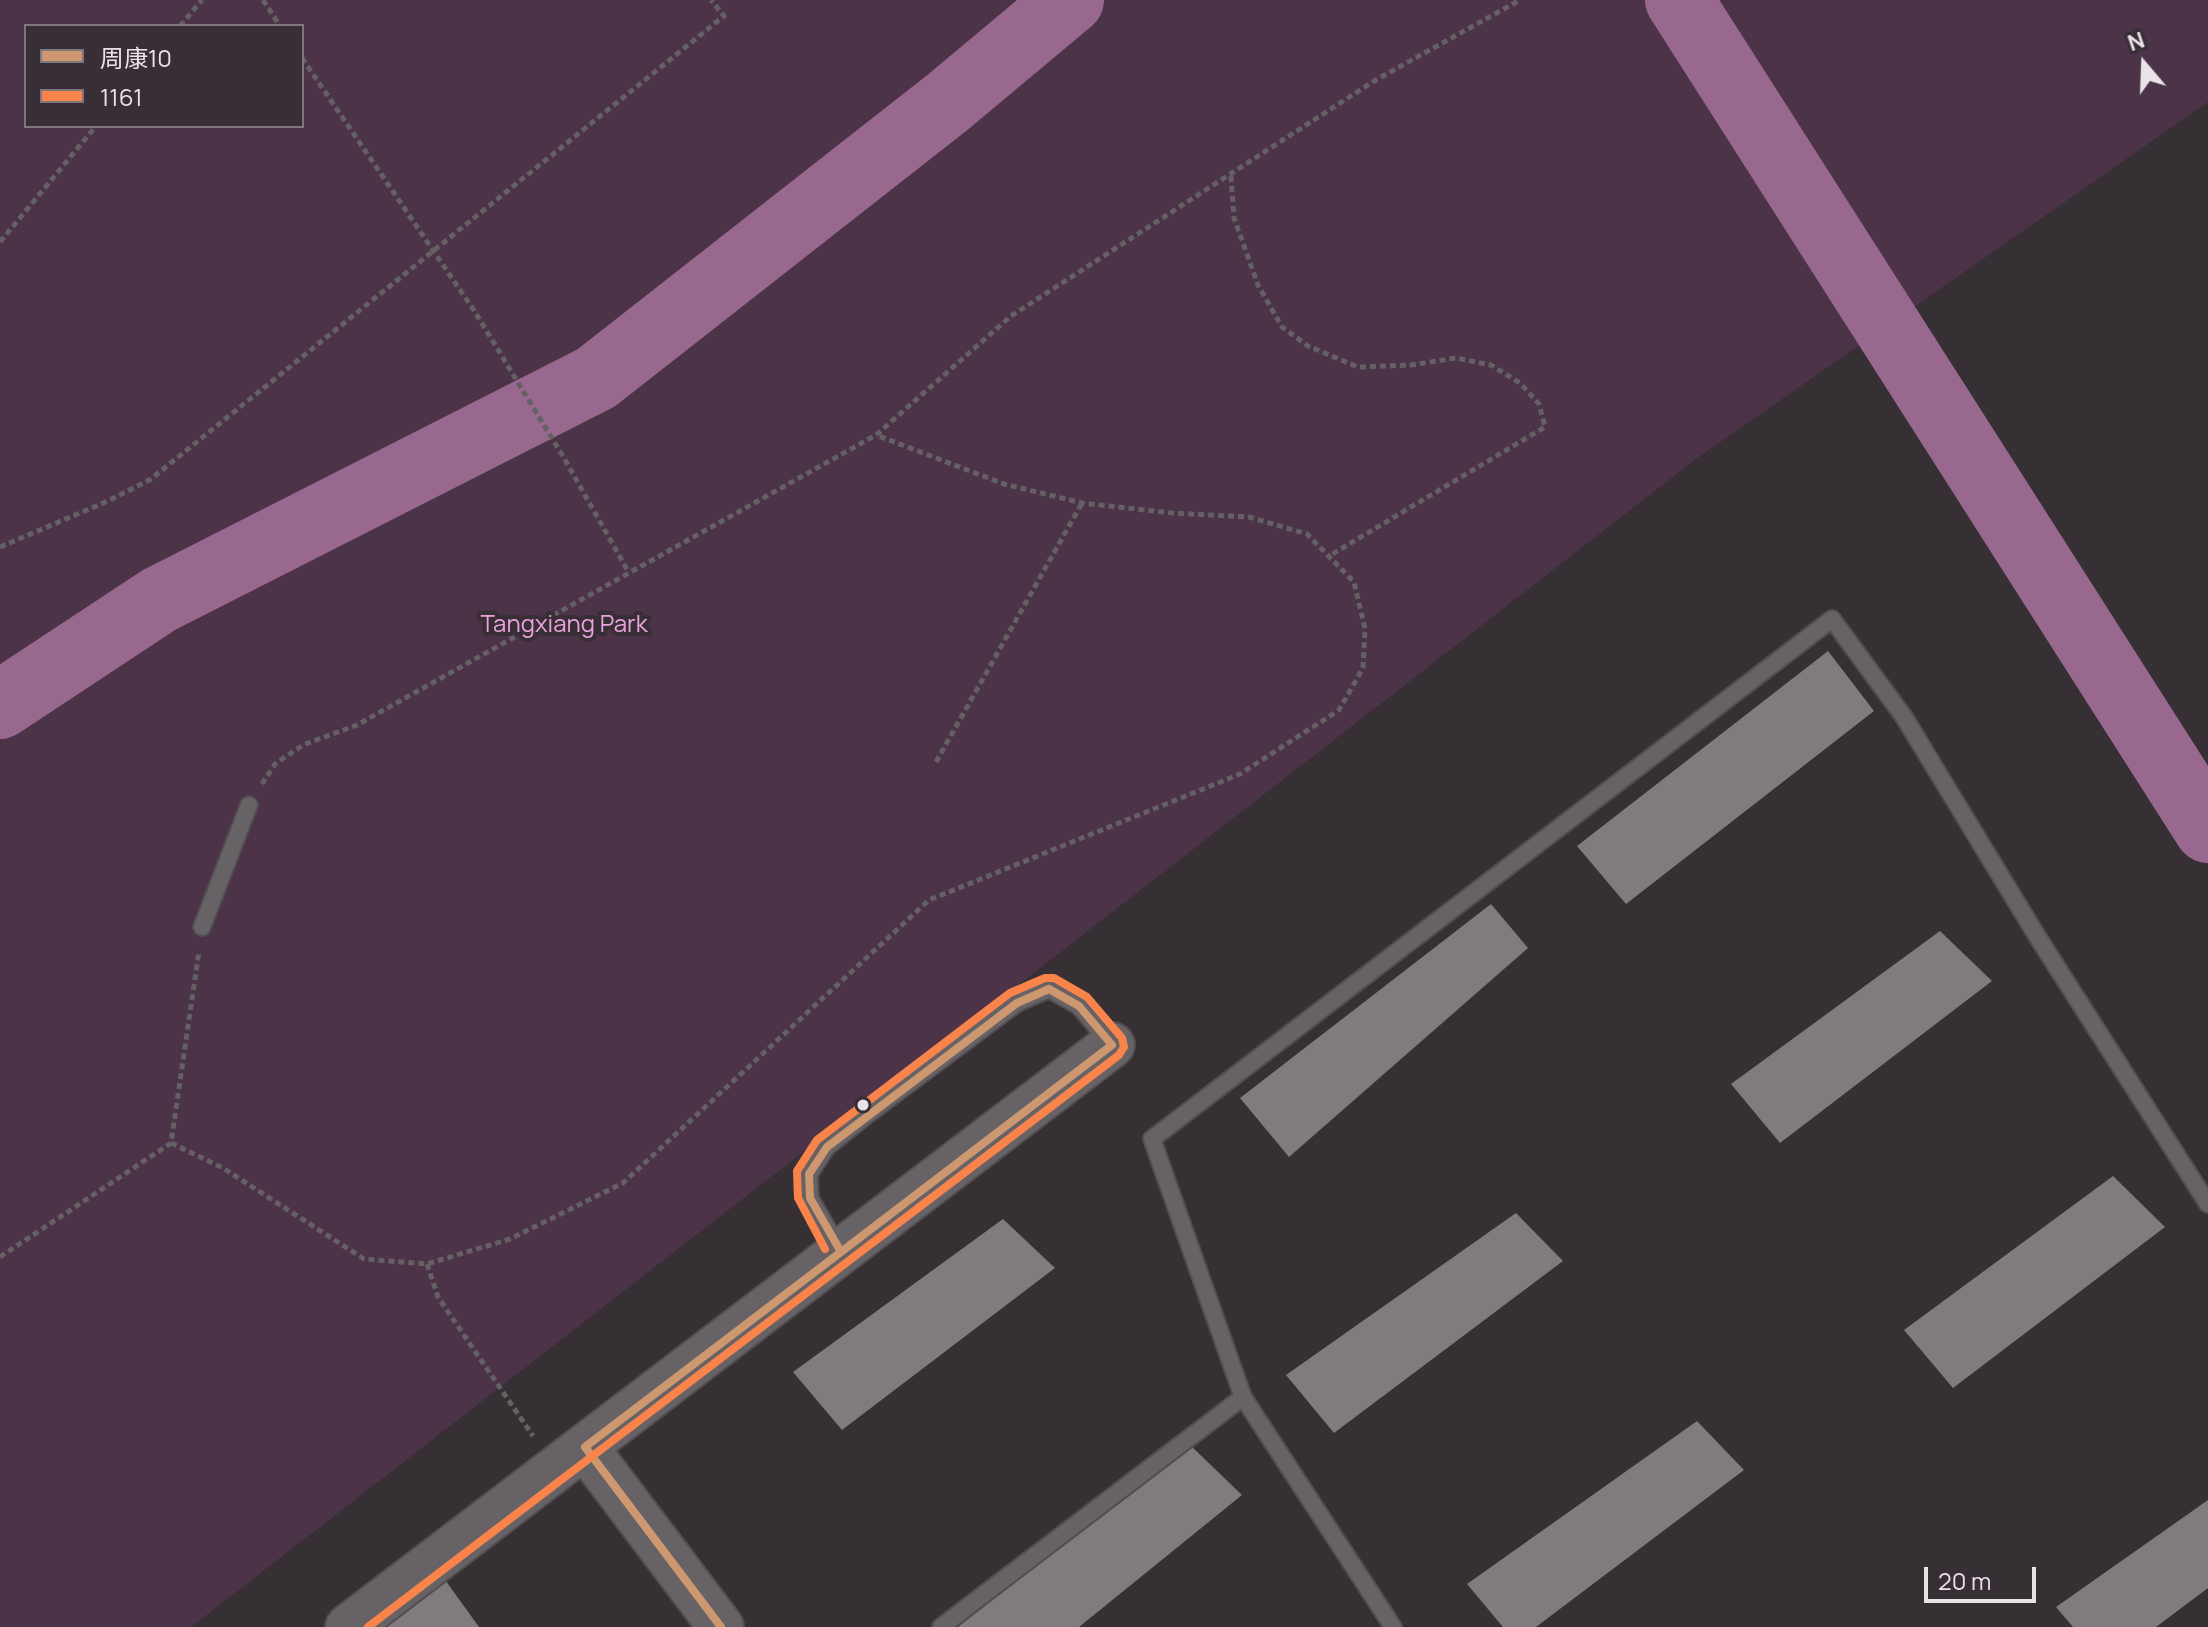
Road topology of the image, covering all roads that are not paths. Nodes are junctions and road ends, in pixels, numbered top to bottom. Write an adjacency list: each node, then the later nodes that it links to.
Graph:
1 (249, 805): 2 (lane)
2 (202, 927)
3 (1112, 1045): 5 (street); 5 (lane)
4 (2208, 1204): 6 (lane)
5 (841, 1252): 7 (street)
6 (1243, 1397): 10 (lane); 11 (lane)
7 (571, 1458): 8 (street); 9 (street)
8 (348, 1627)
9 (721, 1627)
10 (941, 1627)
11 (1393, 1627)

